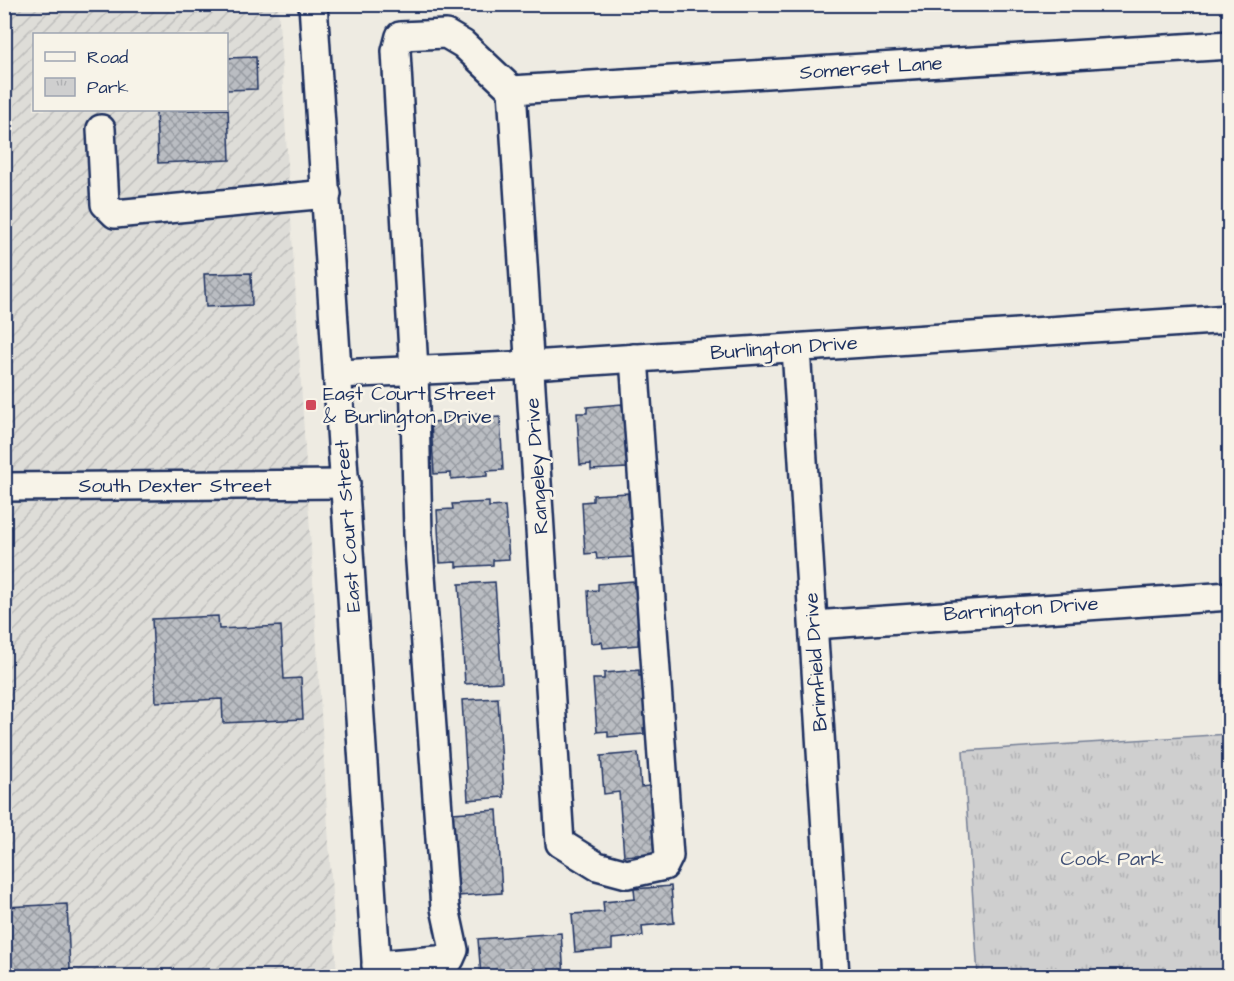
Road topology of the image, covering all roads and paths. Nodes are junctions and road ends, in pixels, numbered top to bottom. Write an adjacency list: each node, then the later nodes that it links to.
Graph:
1 (313, 4): 5 (street, East Court Street)
2 (1230, 45): 3 (street, Somerset Lane)
3 (512, 90): 9 (street, Rangeley Drive); 10 (street)
4 (101, 129): 5 (street)
5 (327, 194): 11 (street, East Court Street)
6 (1230, 319): 7 (street, Burlington Drive)
7 (796, 348): 8 (street, Burlington Drive); 15 (street, Brimfield Drive)
8 (634, 358): 9 (street, Burlington Drive); 9 (street, Rangeley Drive)
9 (531, 365): 10 (street, Burlington Drive)
10 (414, 370): 11 (street, Burlington Drive); 16 (street)
11 (338, 374): 12 (street, East Court Street)
12 (346, 484): 13 (street, South Dexter Street); 16 (street, East Court Street)
13 (4, 487)
14 (1230, 596): 15 (street, Barrington Drive)
15 (813, 625): 17 (street, Brimfield Drive)
16 (377, 971)
17 (835, 976)

